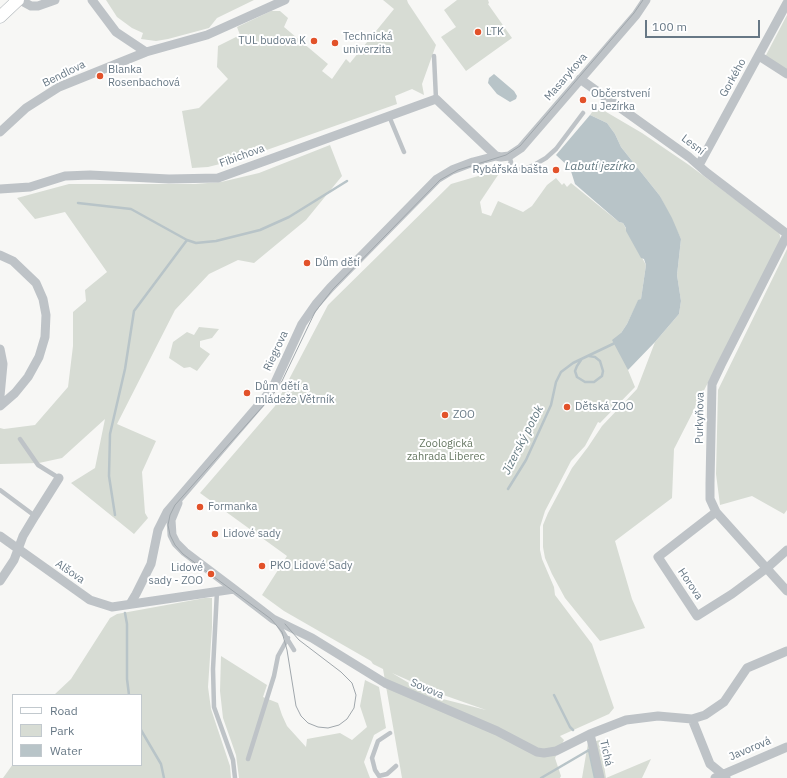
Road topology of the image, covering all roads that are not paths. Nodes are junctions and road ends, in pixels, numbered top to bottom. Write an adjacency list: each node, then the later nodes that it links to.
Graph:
1 (19, 0): 2 (street); 7 (street)
2 (55, 0)
3 (92, 0): 8 (street)
4 (285, 0): 8 (street, Bendlova)
5 (646, 0): 12 (street, Masarykova)
6 (787, 3): 10 (street, Gorkého)
7 (0, 17)
8 (146, 52): 16 (street, Bendlova)
9 (434, 56): 13 (lane)
10 (759, 56): 11 (street); 20 (street, Gorkého)
11 (787, 74)
12 (580, 79): 19 (street, Masarykova); 20 (street, Lesní)
13 (436, 99): 15 (street, Fibichova); 18 (street)
14 (583, 113): 19 (lane)
15 (389, 116): 17 (lane); 21 (street, Fibichova)
16 (0, 132)
17 (404, 152)
18 (496, 156): 19 (street); 30 (street, Riegrova)
19 (509, 156)
20 (699, 165): 22 (street, Lesní)
21 (0, 190)
22 (787, 235): 31 (street, Purkyňova)
23 (0, 255): 26 (street)
24 (0, 349): 25 (street)
25 (0, 396)
26 (0, 406)
27 (20, 439): 28 (lane)
28 (59, 478): 32 (street)
29 (0, 490): 32 (lane)
30 (182, 494): 38 (street); 41 (street, Riegrova)
31 (716, 512): 36 (street, Purkyňova); 36 (street, Horova)
32 (35, 516): 34 (street)
33 (0, 536): 34 (street, Alšova)
34 (18, 550): 37 (street); 41 (street, Alšova)
35 (787, 550): 36 (street)
36 (767, 568): 39 (street, Purkyňova)
37 (0, 581)
38 (233, 589): 40 (street); 42 (street, Sovova)
39 (787, 591)
40 (217, 592): 41 (street); 53 (lane)
41 (130, 604)
42 (273, 619): 43 (lane); 48 (street, Sovova)
43 (288, 638): 44 (lane); 50 (lane)
44 (294, 650)
45 (787, 651): 46 (street)
46 (692, 720): 48 (street, Sovova); 52 (street)
47 (390, 733): 51 (lane)
48 (590, 734): 54 (street, Tichá)
49 (787, 747): 52 (street, Javorová)
50 (248, 759)
51 (396, 766)
52 (721, 777)
53 (235, 778)
54 (600, 778)

